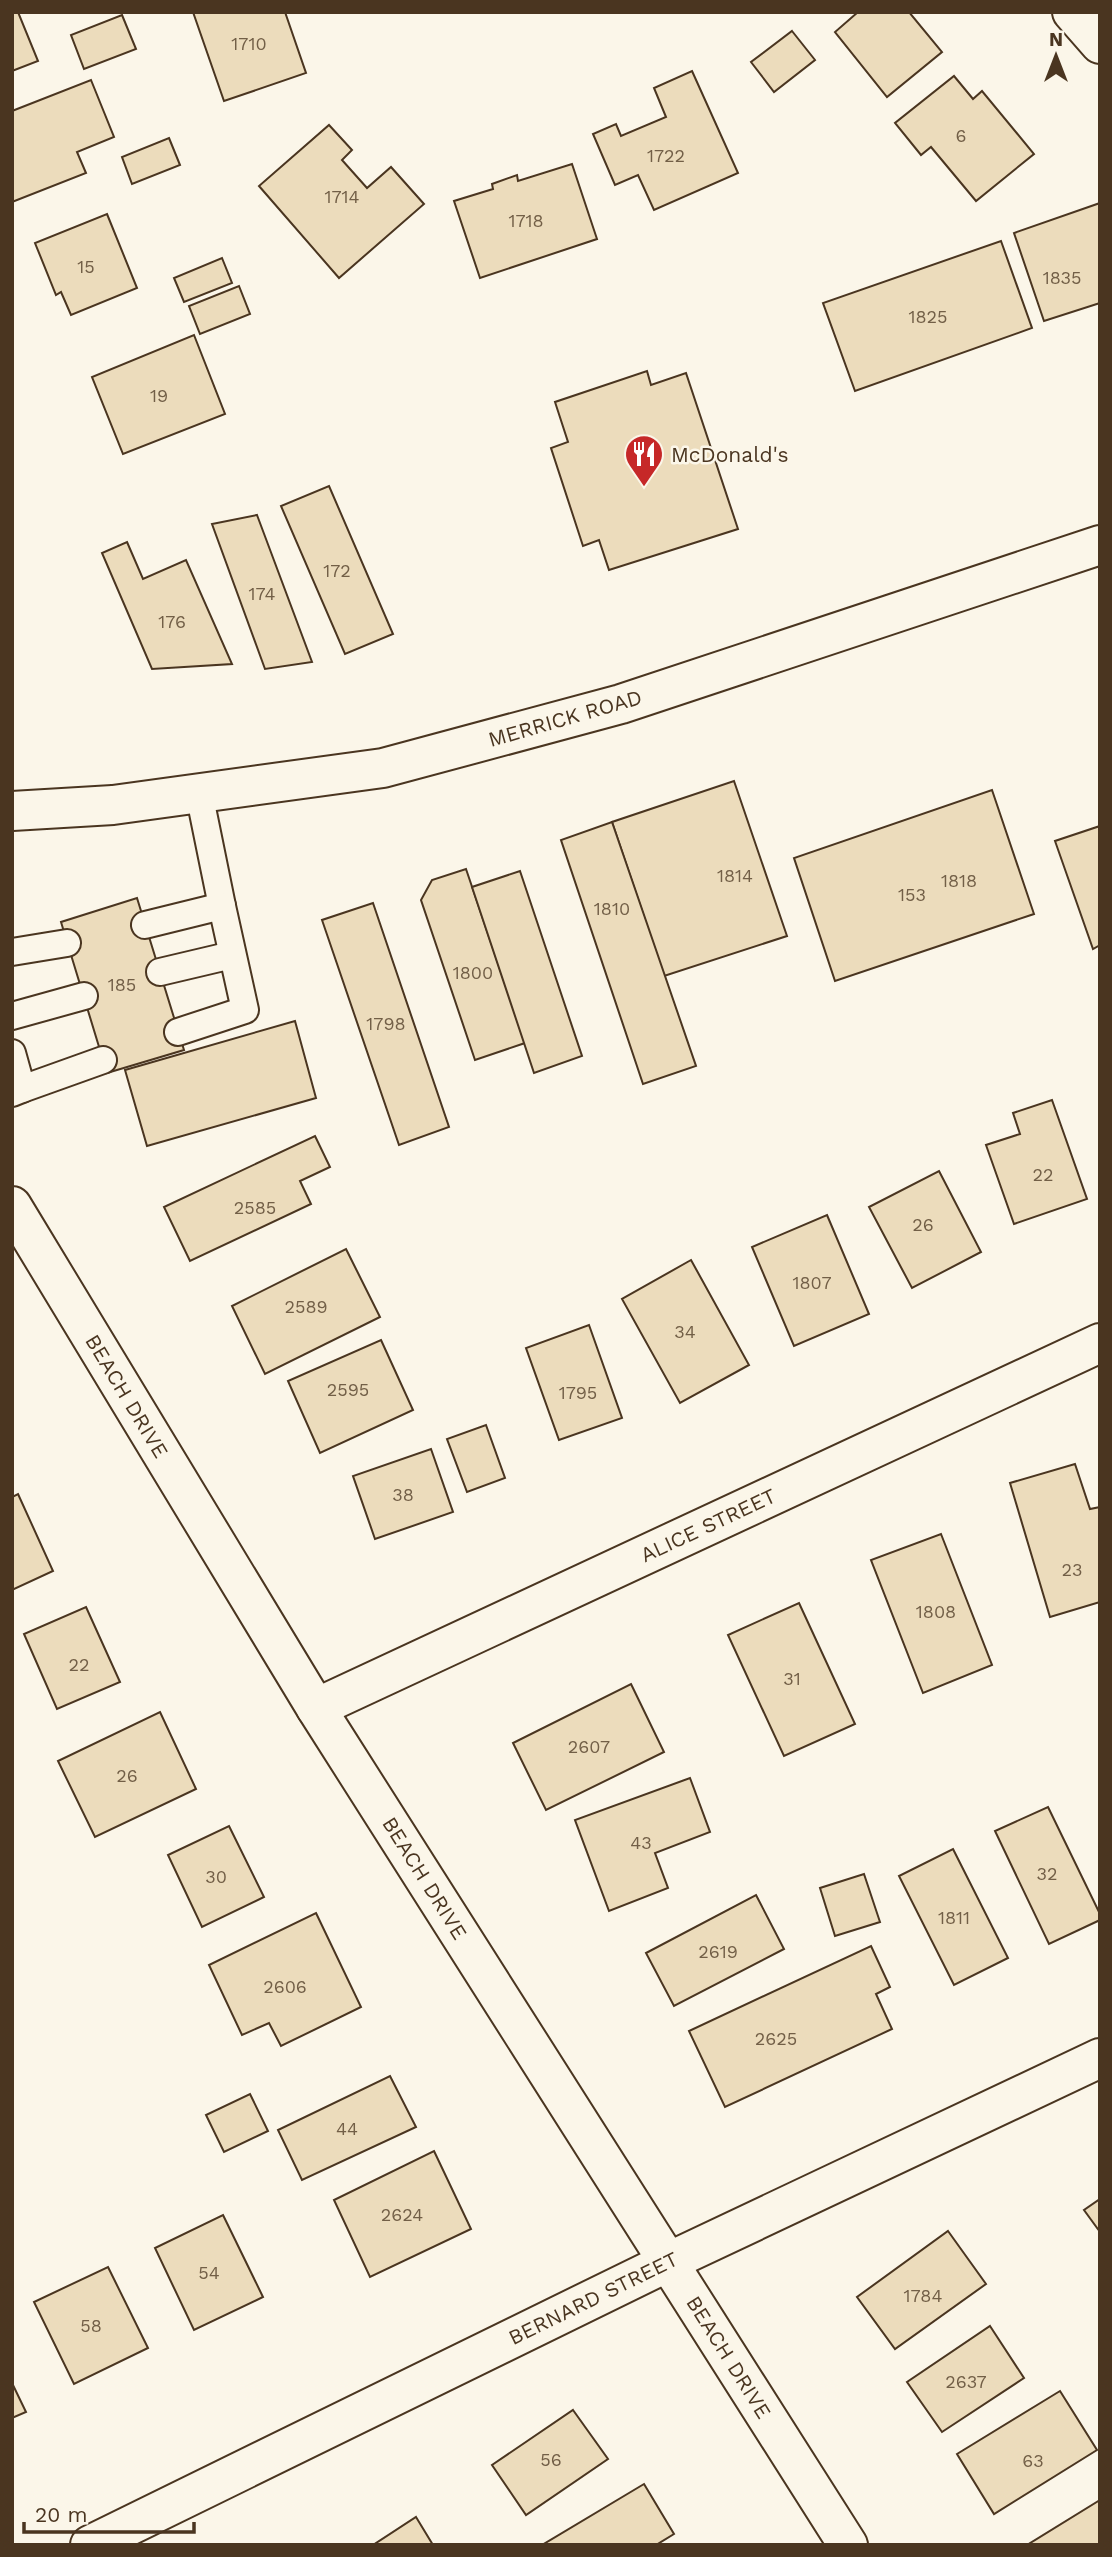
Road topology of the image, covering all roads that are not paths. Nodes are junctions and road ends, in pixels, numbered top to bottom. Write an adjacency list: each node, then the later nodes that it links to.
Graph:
1 (1072, 12): 2 (street)
2 (1100, 44)
3 (1100, 545): 4 (street, MERRICK ROAD)
4 (199, 793): 5 (street, MERRICK ROAD); 6 (lane)
5 (12, 811)
6 (222, 906): 7 (lane); 10 (lane)
7 (145, 925)
8 (67, 943): 9 (lane)
9 (12, 952)
10 (232, 955): 11 (lane); 14 (lane)
11 (160, 972)
12 (84, 996): 13 (lane)
13 (12, 1016)
14 (178, 1032)
15 (12, 1053): 17 (lane)
16 (103, 1060): 17 (lane)
17 (17, 1091)
18 (12, 1206): 20 (street, BEACH DRIVE)
19 (1100, 1343): 20 (street, ALICE STREET)
20 (316, 1708): 22 (street, BEACH DRIVE)
21 (1100, 2058): 22 (street, BERNARD STREET)
22 (668, 2262): 23 (street, BERNARD STREET); 24 (street, BEACH DRIVE)
23 (90, 2545)
24 (848, 2545)

